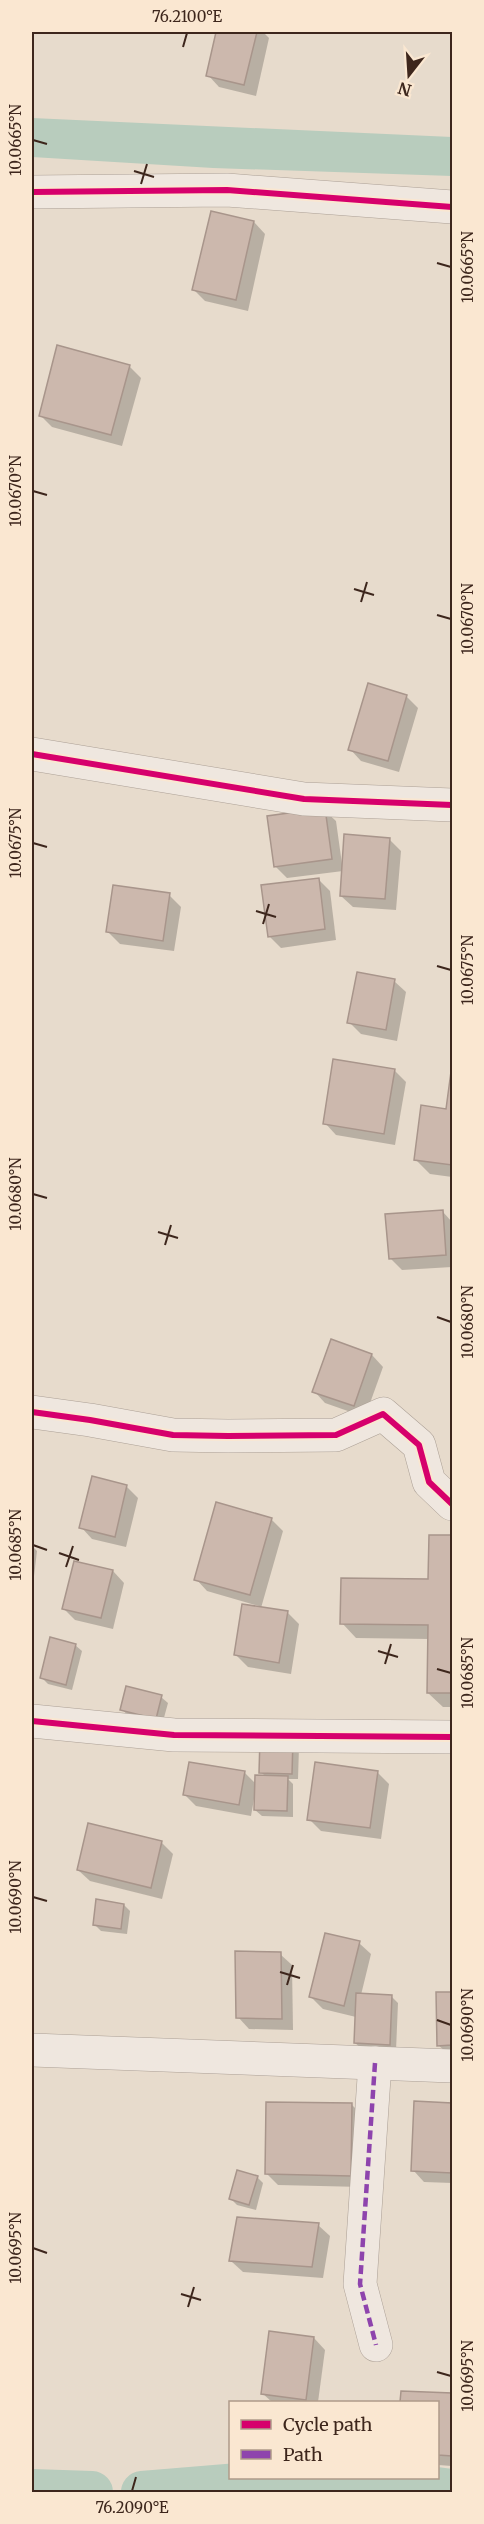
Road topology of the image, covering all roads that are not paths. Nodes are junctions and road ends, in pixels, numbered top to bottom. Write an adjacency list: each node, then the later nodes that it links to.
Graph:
1 (32, 192): 2 (street)
2 (453, 207)
3 (32, 754): 4 (street)
4 (453, 805)
5 (32, 1412): 6 (street)
6 (453, 1504)
7 (32, 1721): 8 (street)
8 (453, 1737)
9 (32, 2050): 10 (street)
10 (375, 2063): 11 (street); 12 (street)
11 (453, 2066)
12 (376, 2345)

